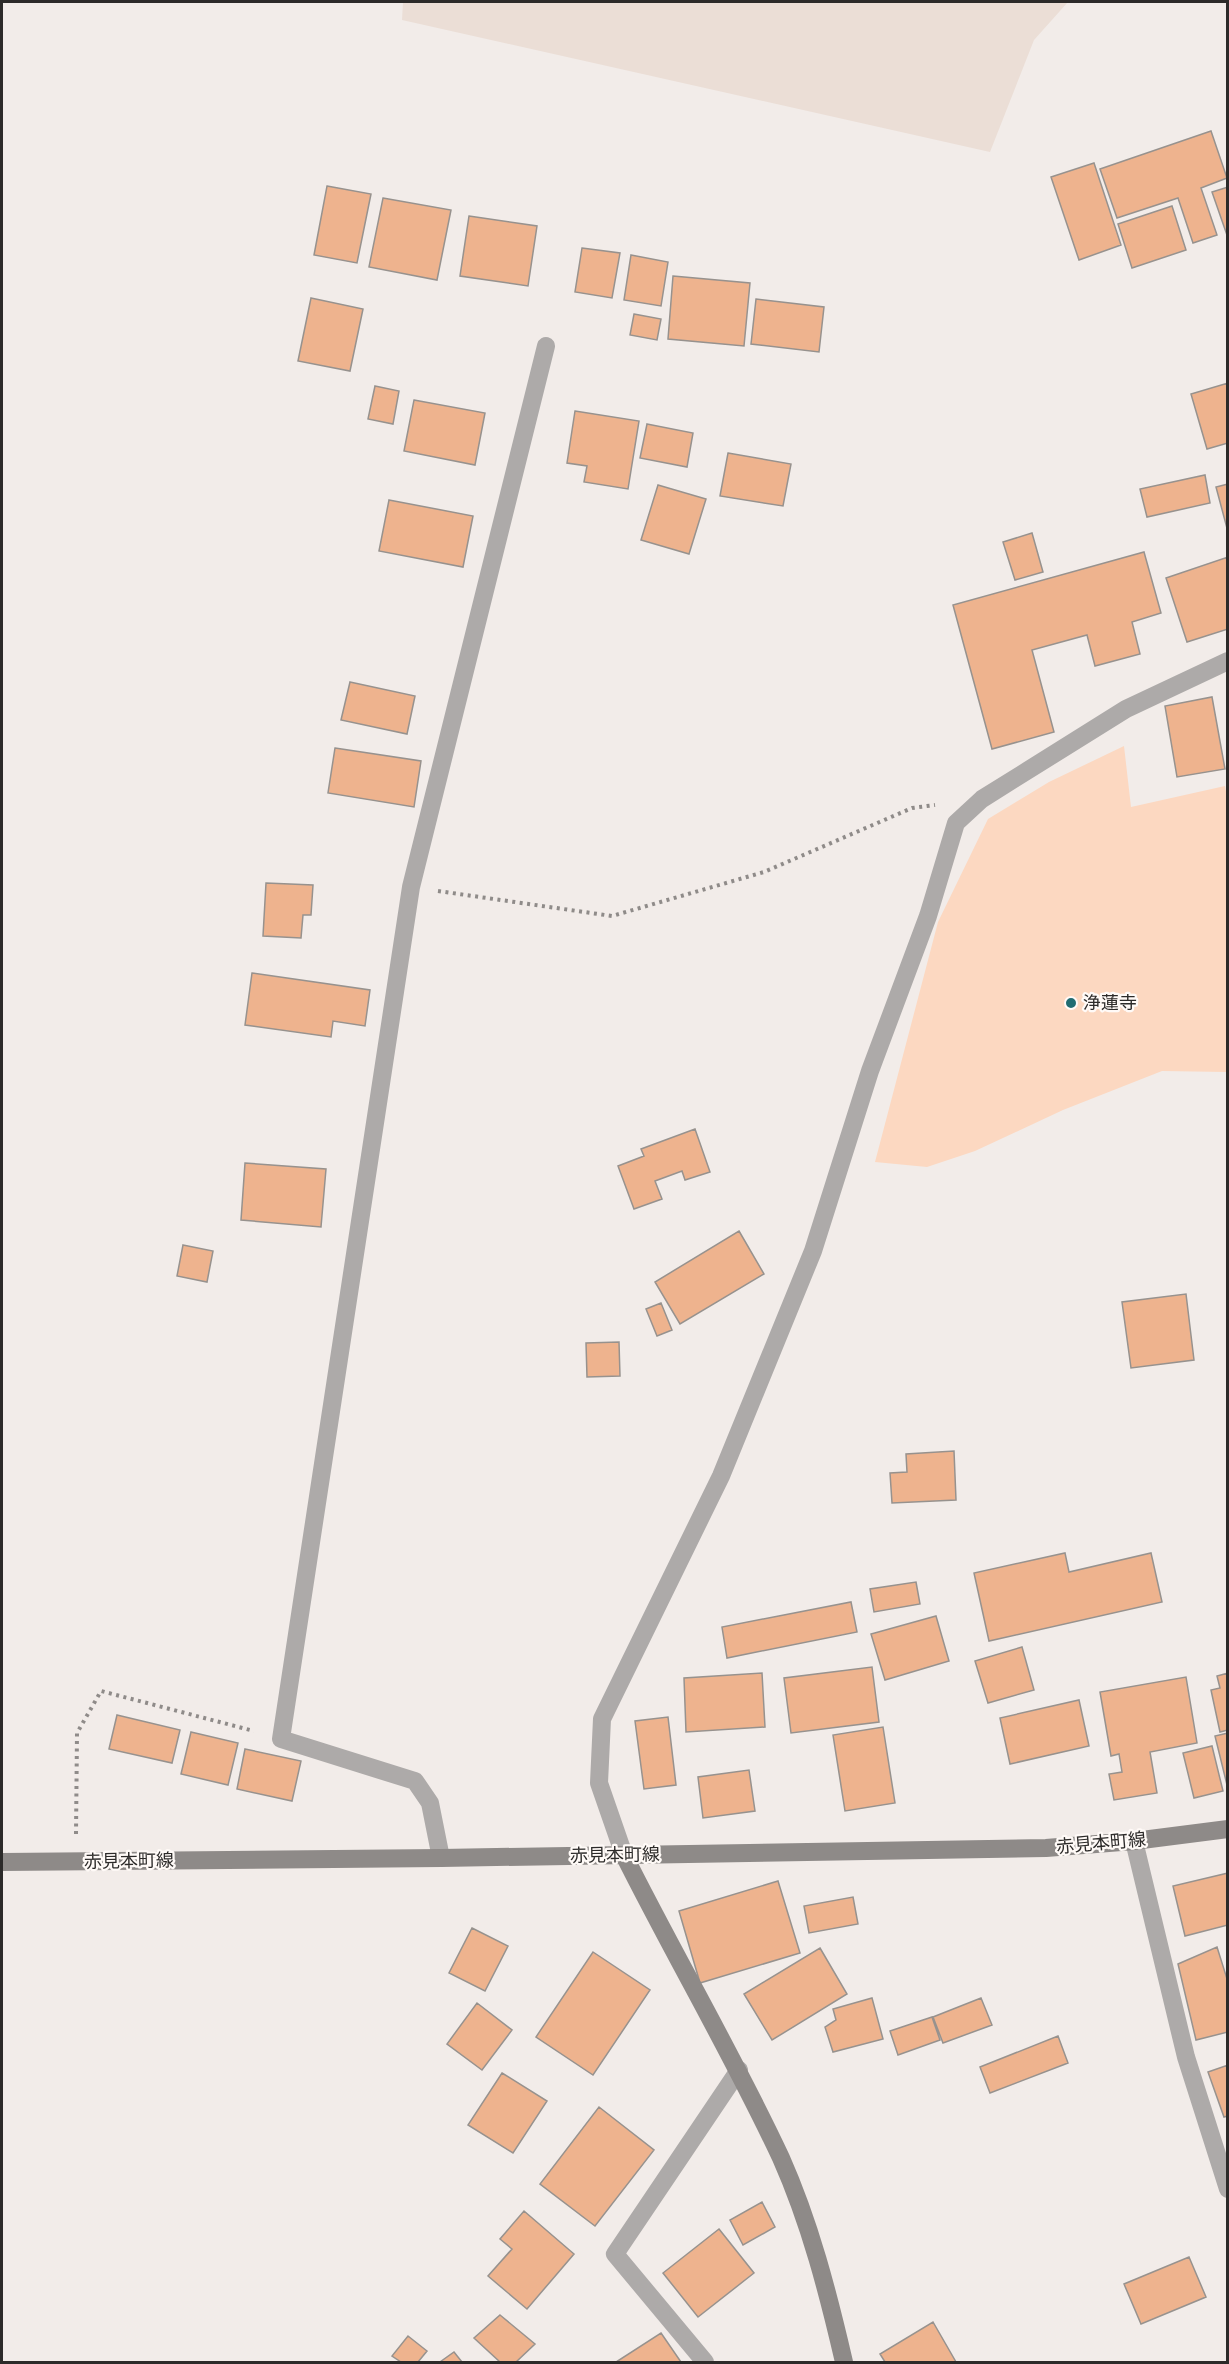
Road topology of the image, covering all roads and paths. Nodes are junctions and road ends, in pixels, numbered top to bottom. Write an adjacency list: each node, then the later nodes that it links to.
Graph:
1 (546, 346): 4 (street)
2 (1227, 661): 3 (street)
3 (982, 799): 4 (path); 8 (street)
4 (411, 887): 5 (street)
5 (281, 1739): 9 (street); 11 (path)
6 (1227, 1829): 7 (main road, 赤見本町線)
7 (1134, 1841): 8 (main road, 赤見本町線); 13 (street)
8 (624, 1855): 9 (main road, 赤見本町線); 12 (main road)
9 (441, 1858): 11 (main road, 赤見本町線)
10 (2, 1862): 11 (main road, 赤見本町線)
11 (76, 1862)
12 (738, 2070): 14 (street); 15 (main road)
13 (1227, 2189)
14 (705, 2362)
15 (844, 2362)

